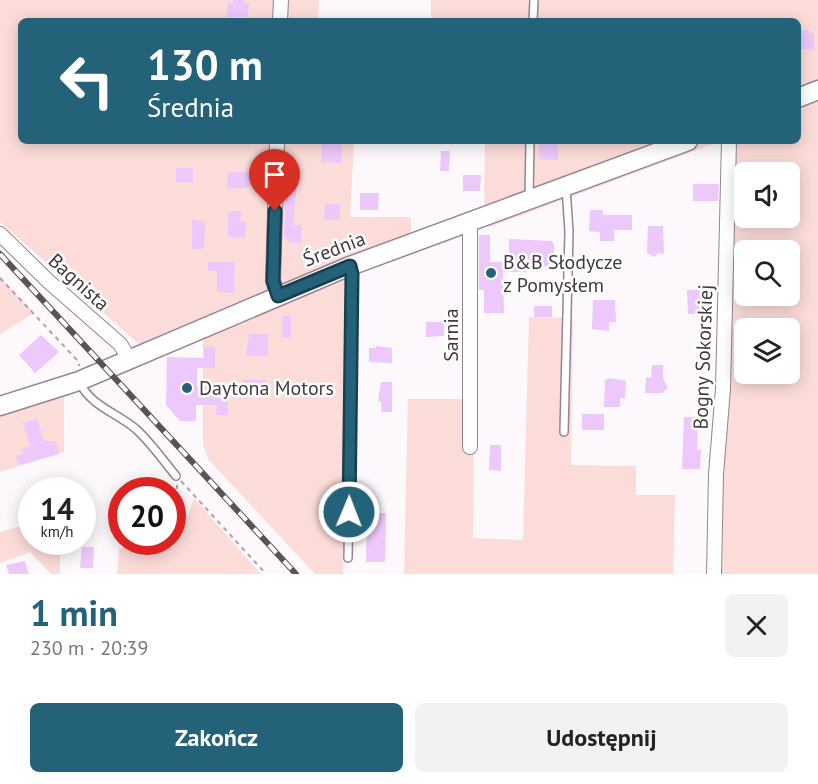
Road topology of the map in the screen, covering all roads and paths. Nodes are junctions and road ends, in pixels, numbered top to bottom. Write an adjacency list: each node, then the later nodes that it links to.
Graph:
1 (281, 0): 3 (street)
2 (534, 0): 4 (lane)
3 (280, 18)
4 (533, 18)
5 (818, 90): 6 (street)
6 (801, 97)
7 (277, 144): 17 (street)
8 (530, 144): 12 (lane)
9 (680, 144): 11 (street, Średnia)
10 (729, 144): 26 (street, Bogny Sokorskiej)
11 (566, 188): 12 (street, Średnia); 21 (lane)
12 (530, 201): 13 (street, Średnia)
13 (470, 222): 15 (street, Średnia); 22 (street, Sarnia)
14 (0, 234): 18 (street, Bagnista)
15 (350, 266): 17 (street, Średnia); 24 (lane)
16 (0, 278): 19 (path)
17 (278, 296): 18 (street, Średnia)
18 (130, 360): 19 (street, Średnia)
19 (79, 381): 20 (street, Średnia); 23 (lane)
20 (0, 406)
21 (564, 432)
22 (470, 447)
23 (176, 476): 25 (path)
24 (348, 558)
25 (266, 574)
26 (714, 574)

